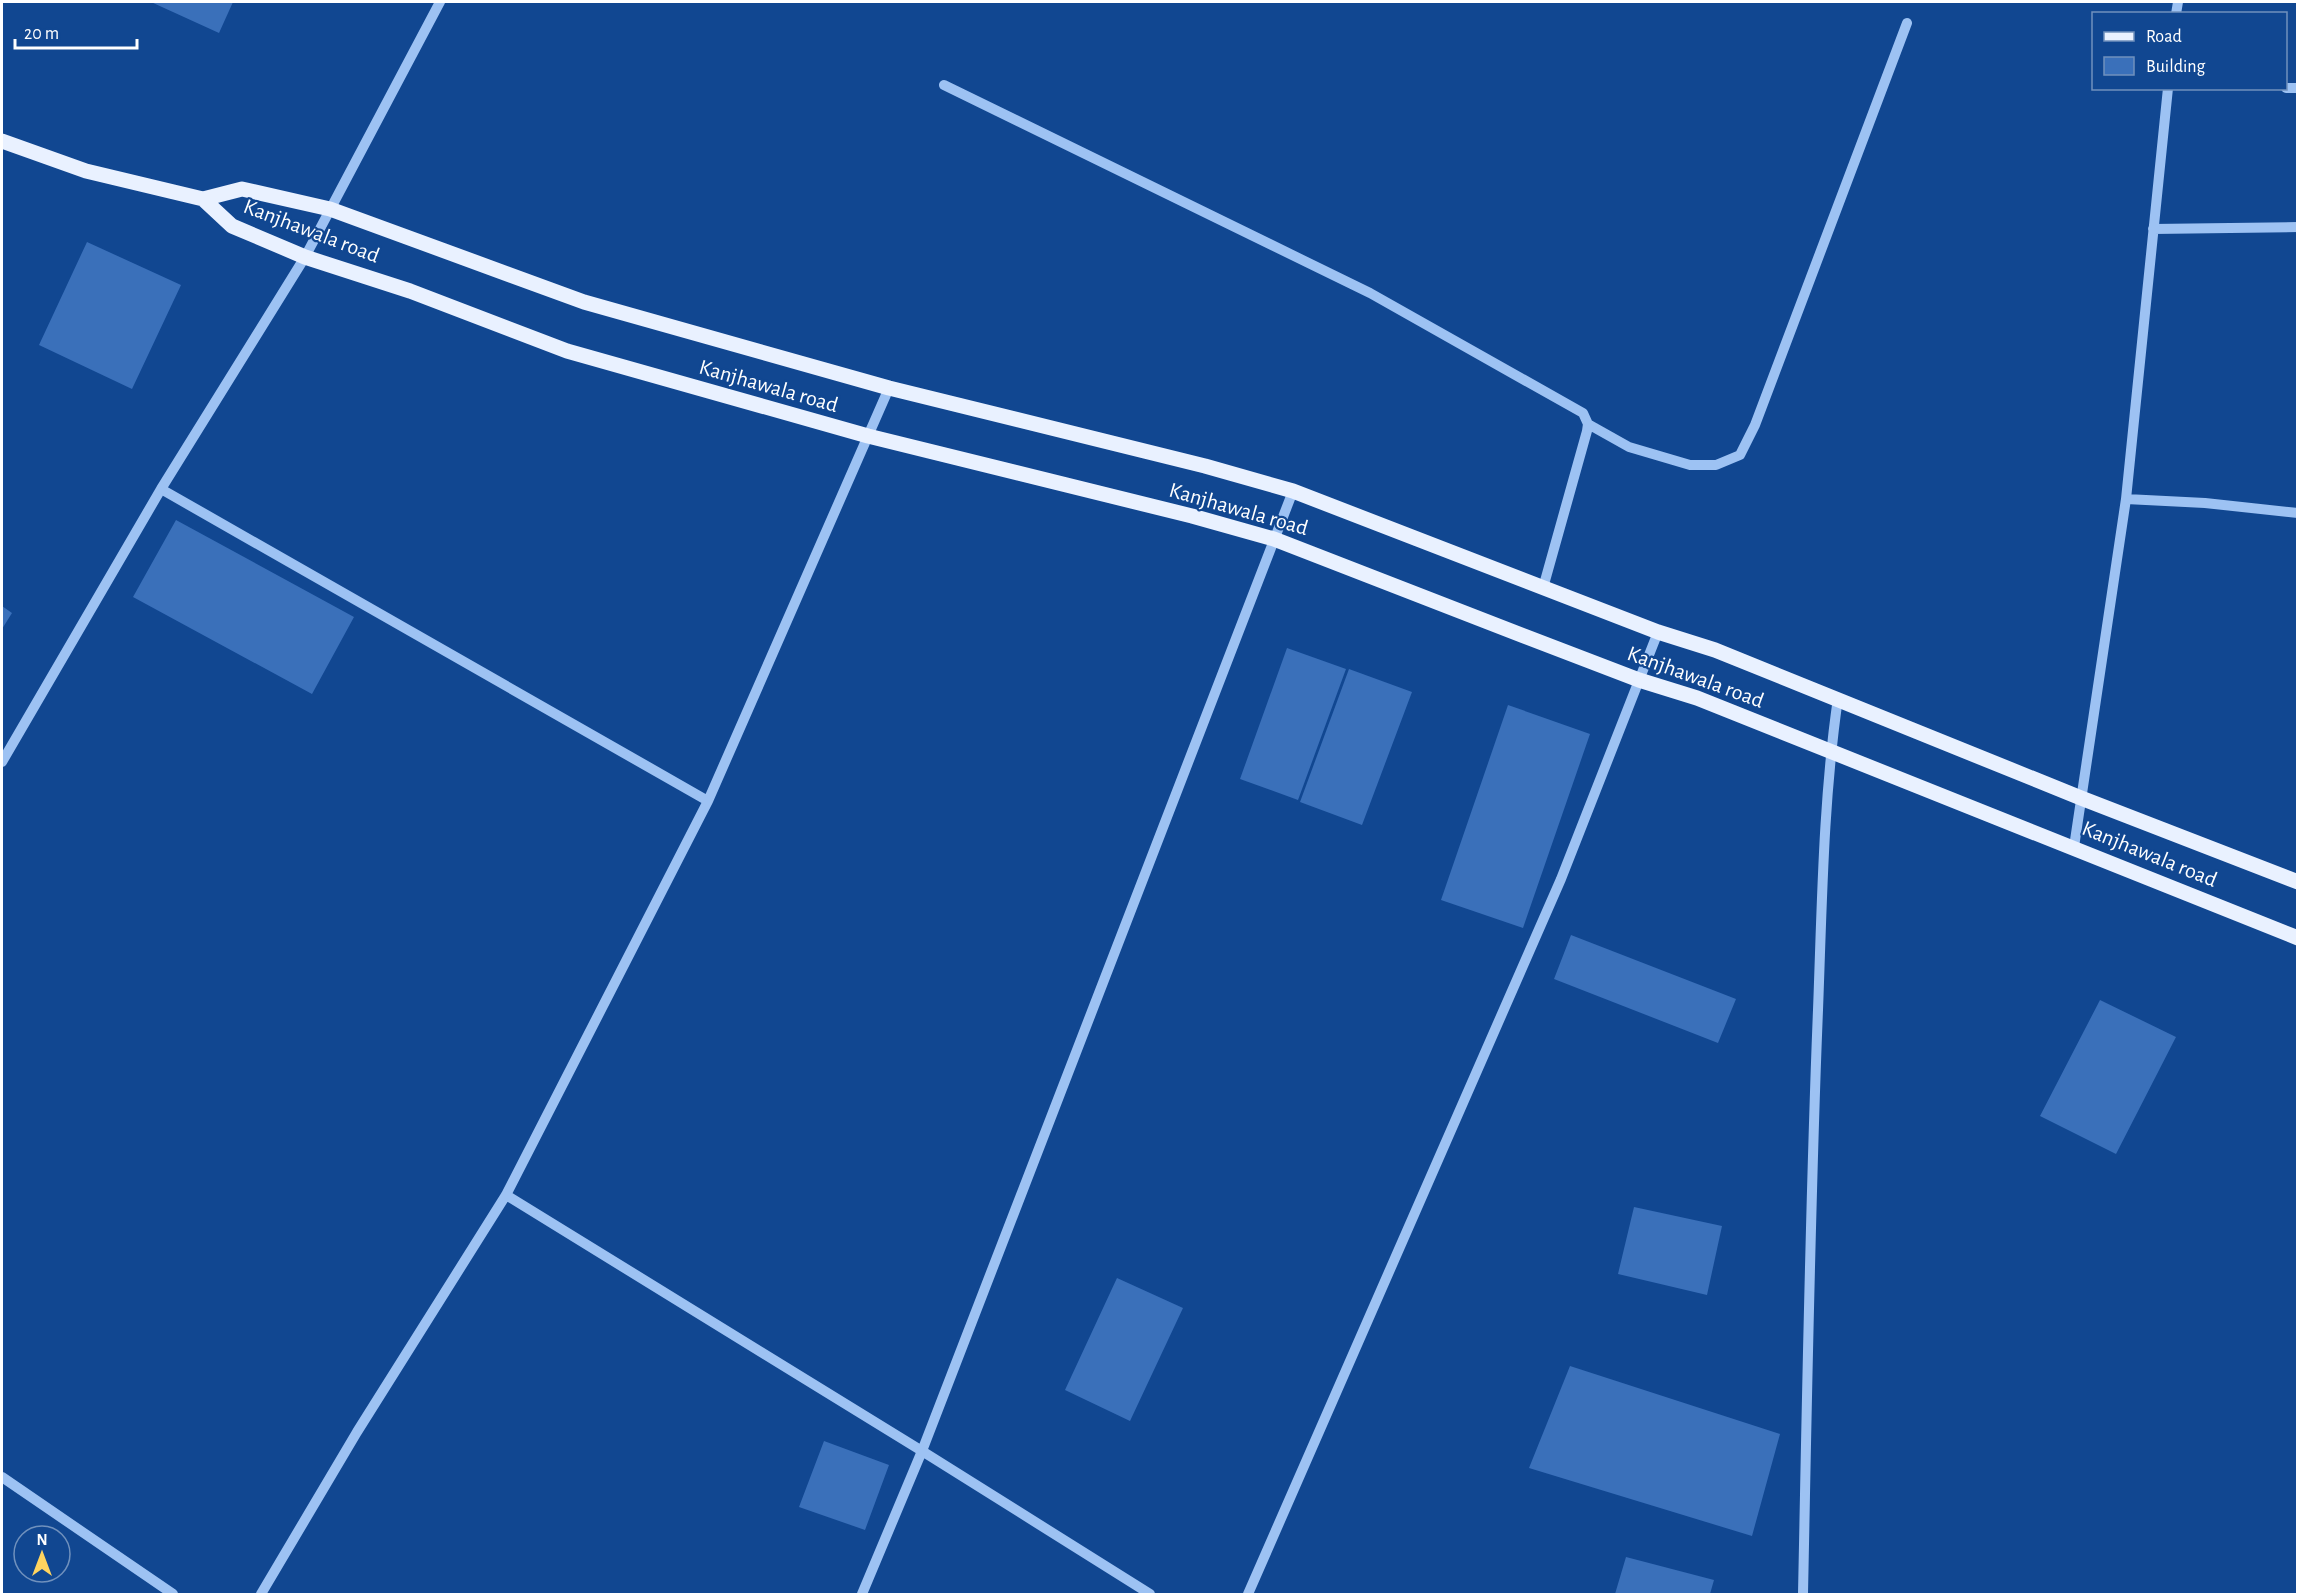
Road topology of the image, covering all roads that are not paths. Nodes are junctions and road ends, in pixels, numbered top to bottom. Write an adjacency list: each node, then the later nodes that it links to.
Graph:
1 (440, 2): 7 (street)
2 (1907, 23): 12 (street)
3 (944, 85): 12 (street)
4 (2168, 90): 9 (street)
5 (2, 141): 6 (main road)
6 (203, 199): 7 (main road, Kanjhawala road); 10 (main road, Kanjhawala road)
7 (330, 209): 10 (street); 11 (main road, Kanjhawala road)
8 (2298, 227): 9 (street)
9 (2153, 229): 16 (street)
10 (305, 257): 13 (main road, Kanjhawala road); 14 (street)
11 (889, 388): 13 (street); 15 (main road, Kanjhawala road)
12 (1588, 424): 19 (street)
13 (868, 436): 18 (main road, Kanjhawala road); 26 (street)
14 (161, 489): 24 (street); 26 (street)
15 (1293, 491): 18 (street); 19 (main road, Kanjhawala road)
16 (2126, 499): 17 (street); 25 (street)
17 (2298, 513)
18 (1274, 539): 21 (main road, Kanjhawala road); 31 (street)
19 (1543, 588): 20 (main road, Kanjhawala road)
20 (1658, 632): 21 (street); 22 (main road, Kanjhawala road)
21 (1639, 680): 23 (main road, Kanjhawala road); 37 (street)
22 (1838, 698): 23 (street); 25 (main road, Kanjhawala road)
23 (1830, 752): 27 (main road, Kanjhawala road); 38 (street)
24 (2, 762)
25 (2081, 798): 27 (street); 28 (main road, Kanjhawala road)
26 (708, 801): 30 (street)
27 (2074, 847): 29 (main road, Kanjhawala road)
28 (2298, 882)
29 (2298, 938)
30 (506, 1196): 31 (street); 34 (street)
31 (922, 1451): 35 (street); 36 (street)
32 (2, 1477): 33 (street)
33 (173, 1594)
34 (261, 1594)
35 (862, 1594)
36 (1150, 1594)
37 (1248, 1594)
38 (1803, 1594)

